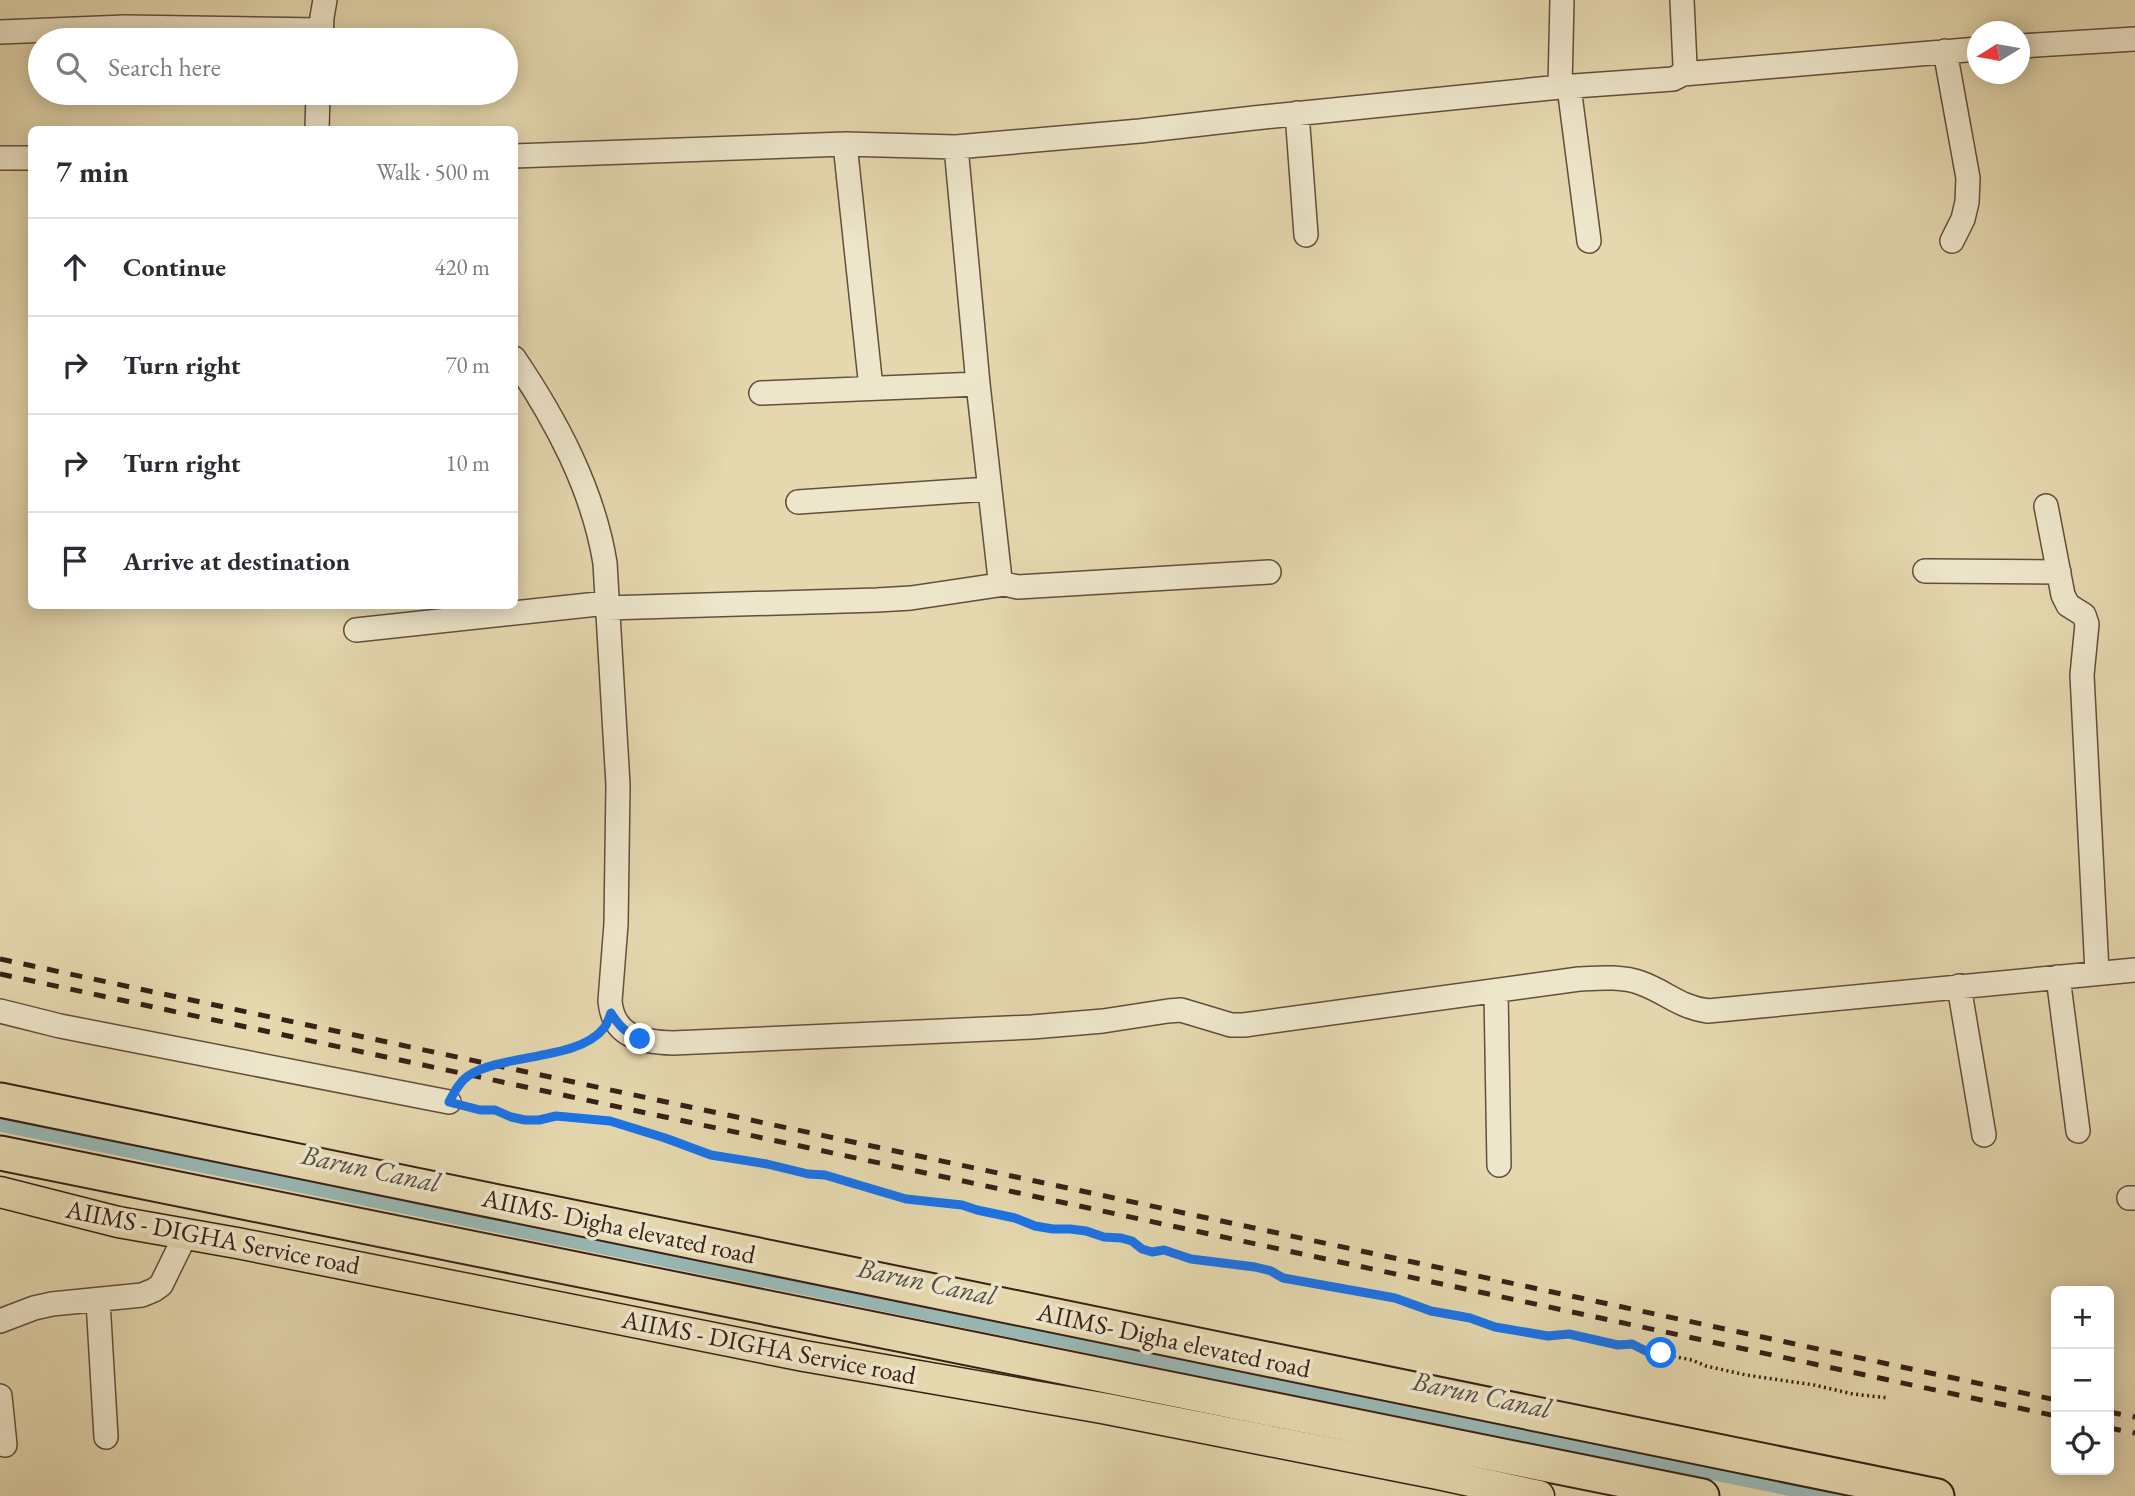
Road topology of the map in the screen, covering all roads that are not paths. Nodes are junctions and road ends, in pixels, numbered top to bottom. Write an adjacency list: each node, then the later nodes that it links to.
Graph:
1 (325, 0): 6 (street)
2 (1562, 0): 14 (street)
3 (1682, 0): 13 (street)
4 (107, 28): 5 (street)
5 (150, 28)
6 (322, 28)
7 (0, 32): 8 (street)
8 (28, 32)
9 (2135, 39): 10 (street)
10 (2030, 45)
11 (1967, 50): 12 (street)
12 (1945, 51): 13 (street); 25 (street)
13 (1683, 74): 14 (street)
14 (1565, 87): 16 (street); 24 (street)
15 (318, 105): 17 (street)
16 (1297, 113): 19 (street); 23 (street)
17 (317, 126)
18 (845, 144): 19 (street); 20 (street); 28 (street)
19 (956, 147): 27 (street)
20 (518, 156)
21 (0, 158): 22 (street)
22 (28, 158)
23 (1306, 235)
24 (1589, 241)
25 (1952, 241)
26 (518, 364): 37 (street)
27 (978, 384): 28 (street); 30 (street)
28 (871, 388): 29 (street)
29 (761, 393)
30 (989, 489): 31 (street); 36 (street)
31 (798, 502)
32 (2046, 506): 35 (street)
33 (1925, 571): 35 (street)
34 (1269, 572): 36 (street)
35 (2059, 572): 40 (street)
36 (1005, 584): 37 (street)
37 (607, 606): 38 (street); 43 (street)
38 (356, 630)
39 (2135, 970): 40 (street)
40 (2097, 972): 41 (street)
41 (2057, 976): 42 (street); 47 (street)
42 (1959, 986): 43 (street); 48 (street)
43 (1496, 991): 50 (street)
44 (0, 1011): 46 (street)
45 (0, 1100): 60 (highway, AIIMS- Digha elevated road)
46 (449, 1102)
47 (2078, 1131)
48 (1983, 1135)
49 (0, 1153): 59 (highway, AIIMS- Digha elevated road)
50 (1499, 1165)
51 (0, 1192): 52 (main road, AIIMS - DIGHA Service road)
52 (186, 1234): 53 (street); 58 (main road, AIIMS - DIGHA Service road)
53 (97, 1301): 54 (street); 56 (street)
54 (0, 1321)
55 (0, 1396): 57 (street)
56 (106, 1437)
57 (5, 1445)
58 (1539, 1496)
59 (1702, 1496)
60 (1937, 1496)

